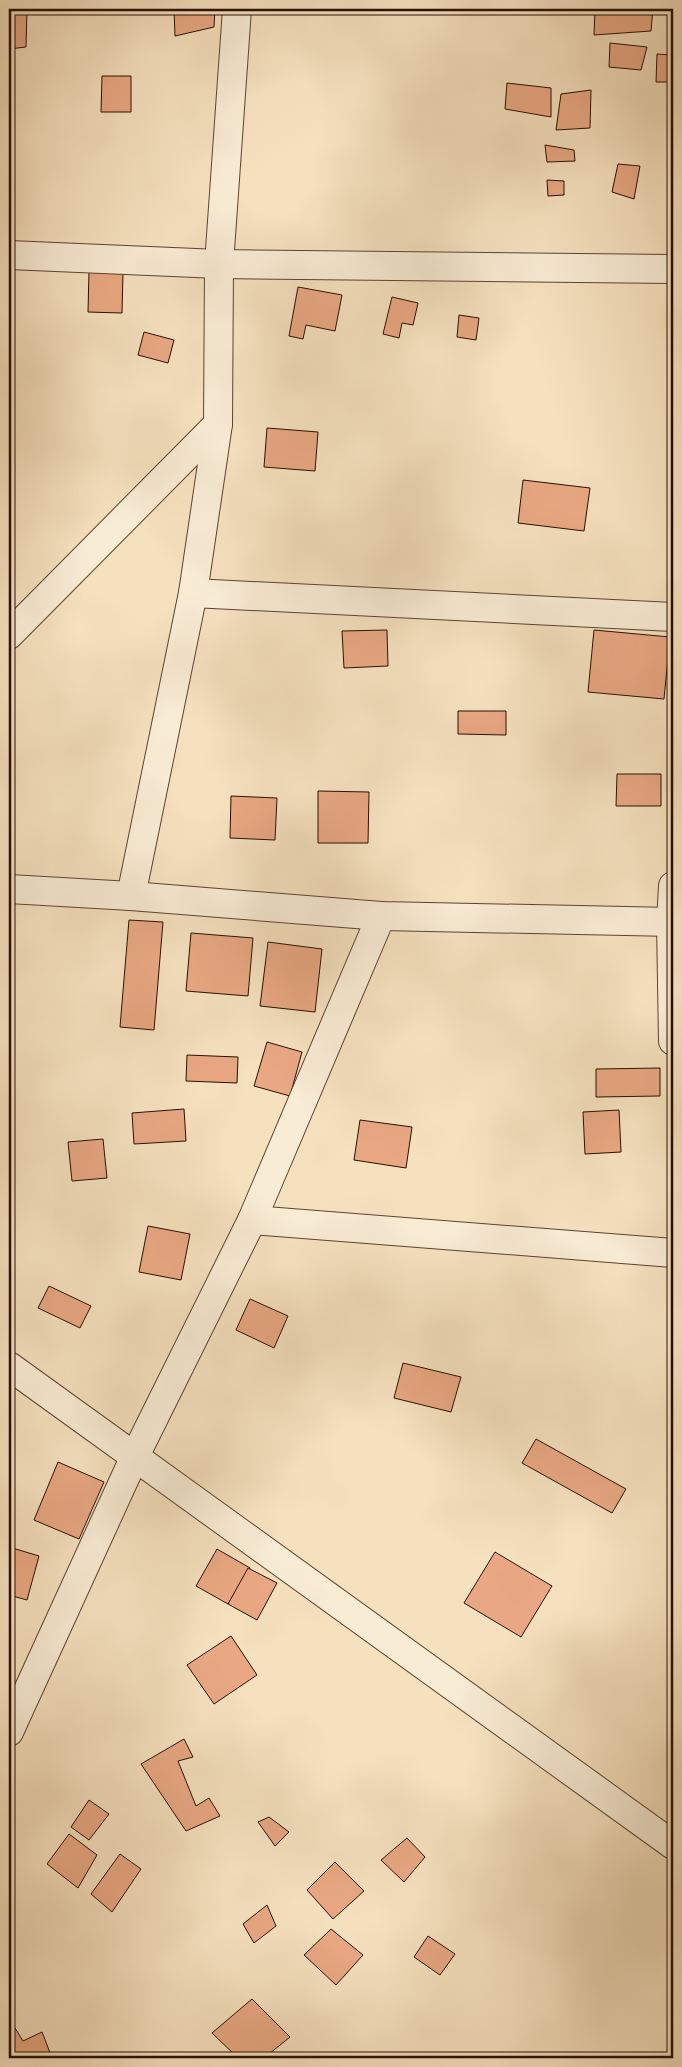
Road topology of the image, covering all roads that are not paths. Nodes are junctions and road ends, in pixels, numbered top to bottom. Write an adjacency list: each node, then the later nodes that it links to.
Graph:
1 (237, 9): 3 (street)
2 (9, 255): 3 (street)
3 (219, 264): 4 (street); 5 (street)
4 (673, 270)
5 (218, 424): 6 (street); 8 (street)
6 (193, 593): 7 (street); 11 (street)
7 (673, 617)
8 (9, 635)
9 (673, 886): 13 (street)
10 (9, 889): 11 (street)
11 (131, 896): 12 (street)
12 (381, 916): 13 (street); 15 (street)
13 (672, 922): 14 (street)
14 (673, 1041)
15 (252, 1220): 16 (street); 18 (street)
16 (673, 1254)
17 (9, 1366): 18 (street)
18 (135, 1456): 19 (street); 20 (street)
19 (9, 1732)
20 (673, 1845)

